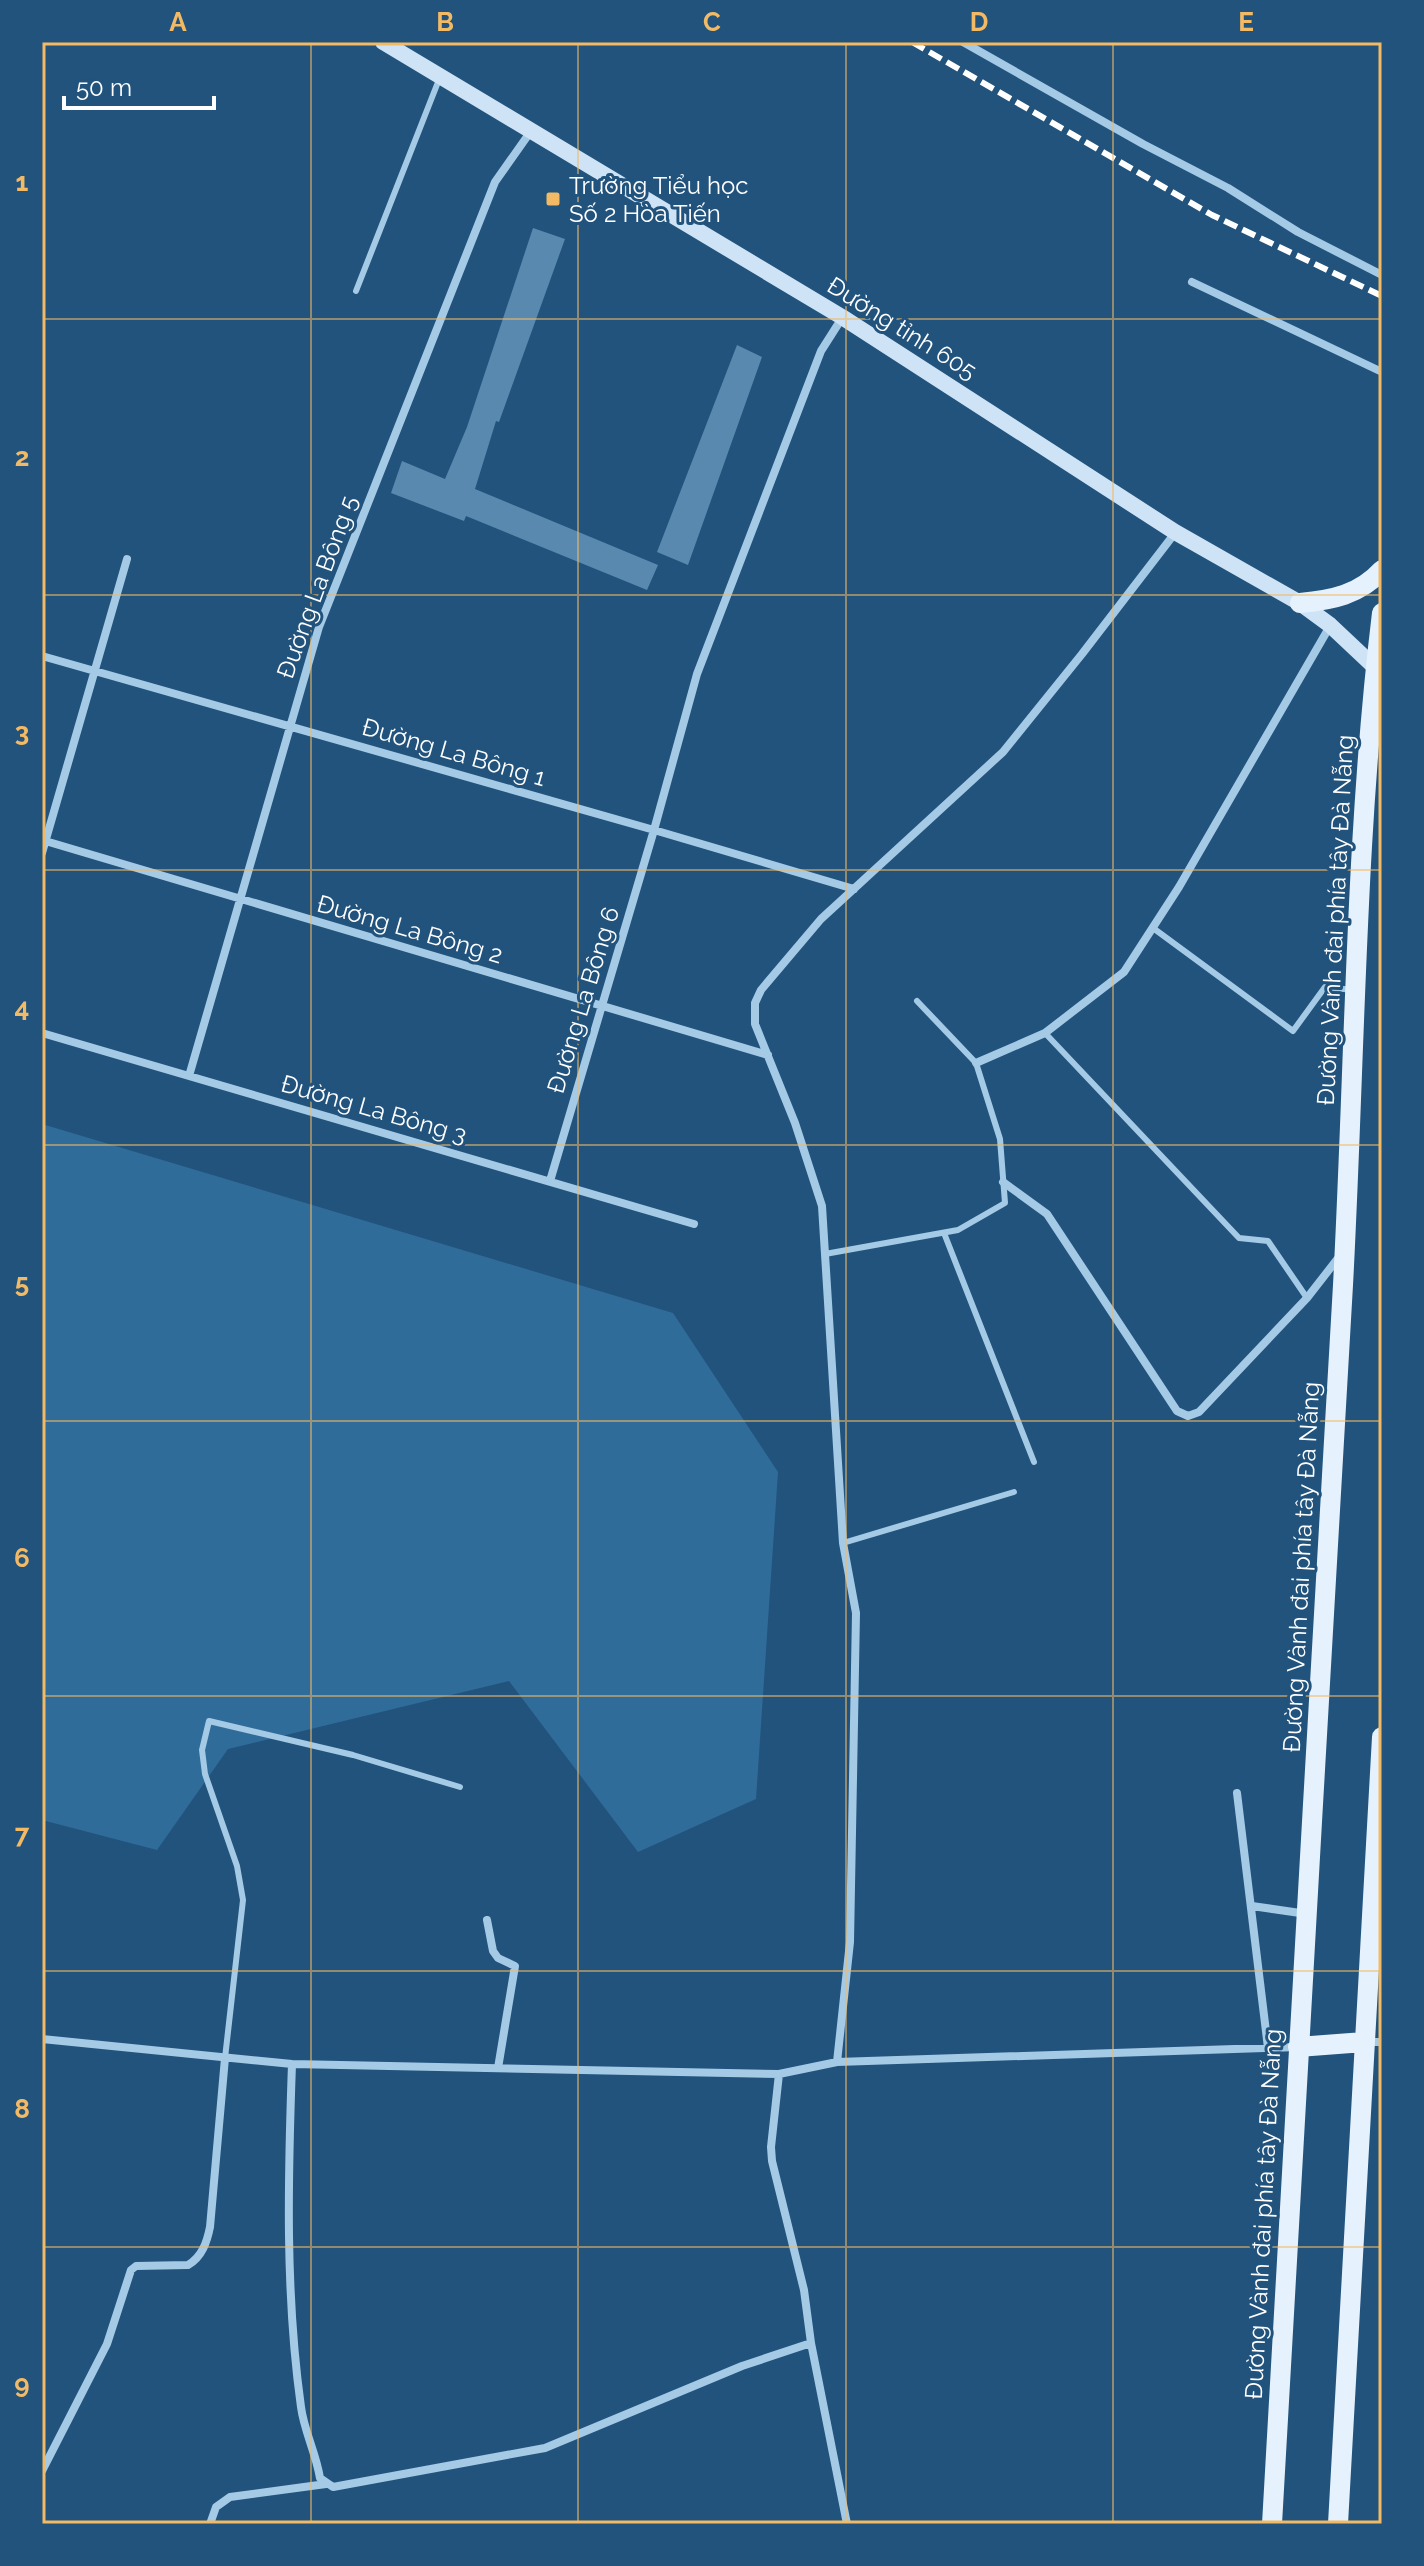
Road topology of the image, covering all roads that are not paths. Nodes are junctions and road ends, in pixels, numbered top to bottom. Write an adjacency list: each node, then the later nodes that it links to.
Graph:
1 (383, 42): 5 (main road, Đường tỉnh 605)
2 (963, 42): 4 (street)
3 (984, 42): 4 (street)
4 (981, 52): 7 (street)
5 (440, 77): 6 (main road, Đường tỉnh 605); 9 (lane)
6 (531, 131): 10 (main road, Đường tỉnh 605); 21 (street, Đường La Bông 5)
7 (1382, 275)
8 (1192, 282): 11 (street)
9 (356, 291)
10 (842, 317): 12 (main road, Đường tỉnh 605); 22 (street, Đường La Bông 6)
11 (1382, 372)
12 (1175, 532): 15 (main road, Đường tỉnh 605); 25 (street)
13 (127, 559): 19 (street)
14 (1382, 570): 15 (main road)
15 (1300, 603): 17 (main road, Đường tỉnh 605)
16 (1382, 613): 20 (main road, Đường Vành đai phía tây Đà Nẵng)
17 (1330, 625): 20 (main road, Đường tỉnh 605); 27 (street)
18 (42, 656): 19 (street, Đường La Bông 1)
19 (95, 671): 21 (street, Đường La Bông 1); 23 (street)
20 (1379, 671): 28 (main road, Đường Vành đai phía tây Đà Nẵng)
21 (291, 727): 22 (street, Đường La Bông 1); 26 (street, Đường La Bông 5)
22 (654, 830): 25 (street, Đường La Bông 1); 30 (street, Đường La Bông 6)
23 (44, 841): 24 (street); 26 (street, Đường La Bông 2)
24 (42, 853)
25 (854, 889): 33 (street)
26 (241, 900): 30 (street, Đường La Bông 2); 35 (street, Đường La Bông 5)
27 (1153, 928): 28 (lane); 32 (street)
28 (1354, 990): 40 (main road, Đường Vành đai phía tây Đà Nẵng)
29 (917, 1001): 34 (lane)
30 (601, 1006): 33 (street, Đường La Bông 2); 36 (street, Đường La Bông 6)
31 (42, 1033): 35 (street, Đường La Bông 3)
32 (1045, 1033): 34 (street); 42 (lane)
33 (768, 1055): 41 (street)
34 (976, 1063): 37 (lane)
35 (189, 1076): 36 (street, Đường La Bông 3)
36 (550, 1181): 38 (street, Đường La Bông 3)
37 (1003, 1182): 39 (lane); 42 (street)
38 (694, 1224)
39 (944, 1233): 41 (lane); 43 (lane)
40 (1345, 1250): 42 (street); 50 (main road, Đường Vành đai phía tây Đà Nẵng)
41 (825, 1254): 45 (street)
42 (1307, 1298)
43 (1034, 1462)
44 (1014, 1492): 45 (lane)
45 (843, 1543): 57 (street)
46 (1382, 1737): 53 (main road)
47 (460, 1787): 56 (lane)
48 (1237, 1793): 49 (street)
49 (1252, 1906): 50 (street); 55 (street)
50 (1307, 1914): 54 (main road, Đường Vành đai phía tây Đà Nẵng)
51 (487, 1920): 59 (street)
52 (42, 2039): 56 (street)
53 (1373, 2042): 54 (main road); 67 (main road)
54 (1298, 2047): 55 (street); 66 (main road, Đường Vành đai phía tây Đà Nẵng)
55 (1268, 2048): 57 (street)
56 (225, 2058): 58 (street); 62 (street)
57 (837, 2062): 60 (street)
58 (292, 2064): 59 (street); 63 (street)
59 (498, 2068): 60 (street)
60 (779, 2074): 61 (street)
61 (811, 2343): 63 (street); 65 (street)
62 (42, 2471)
63 (326, 2484): 64 (street)
64 (210, 2524)
65 (847, 2524)
66 (1272, 2524)
67 (1338, 2524)

